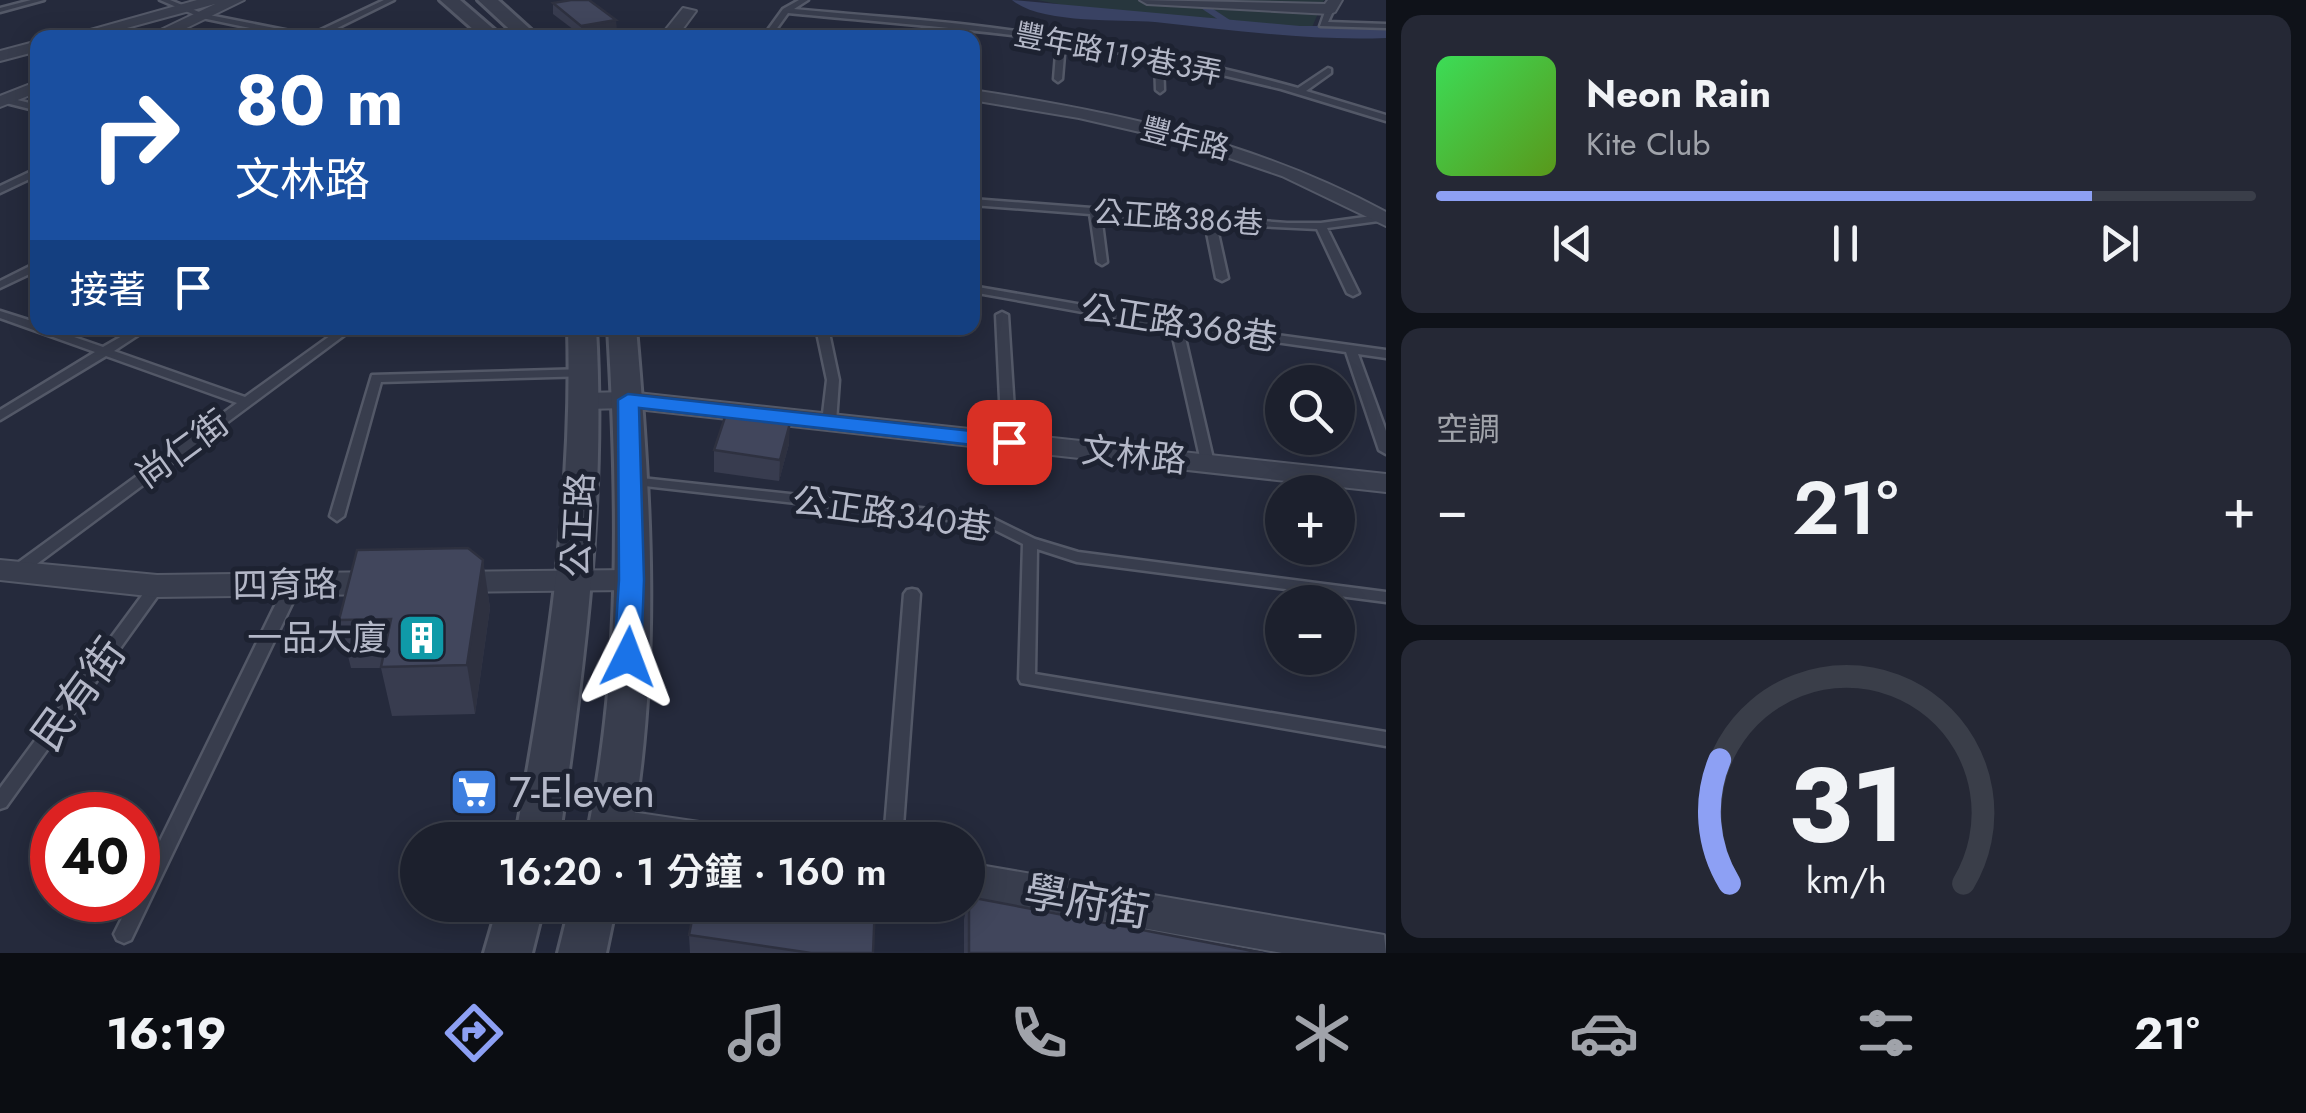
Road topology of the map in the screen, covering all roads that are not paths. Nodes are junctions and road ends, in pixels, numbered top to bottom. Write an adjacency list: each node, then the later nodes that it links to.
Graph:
1 (40, 0): 12 (lane)
2 (164, 0): 11 (lane)
3 (214, 0): 11 (street)
4 (238, 0): 15 (street)
5 (390, 0): 21 (lane)
6 (449, 0): 22 (street)
7 (488, 0): 23 (street)
8 (804, 0): 14 (lane)
9 (1147, 0): 10 (street)
10 (1332, 4): 17 (lane)
11 (182, 9): 15 (lane); 18 (street)
12 (0, 10)
13 (688, 12): 24 (street)
14 (786, 12): 16 (lane, 豐年路119巷3弄); 25 (lane)
15 (202, 16): 19 (street); 20 (lane)
16 (876, 20): 26 (lane); 27 (lane, 豐年路119巷3弄)
17 (1386, 26)
18 (101, 30)
19 (170, 30)
20 (275, 30)
21 (326, 30)
22 (486, 30)
23 (522, 30)
24 (673, 30)
25 (772, 30)
26 (871, 30)
27 (951, 30)
28 (980, 33): 29 (lane, 豐年路119巷3弄)
29 (1061, 41): 32 (lane, 豐年路119巷3弄); 34 (lane)
30 (30, 50): 31 (street)
31 (0, 56)
32 (1159, 58): 36 (lane); 37 (lane, 豐年路119巷3弄)
33 (1328, 71): 37 (lane)
34 (1058, 79)
35 (30, 89): 39 (street)
36 (1160, 90)
37 (1299, 92): 41 (lane, 豐年路119巷3弄)
38 (980, 97): 46 (street, 豐年路)
39 (2, 101): 40 (lane)
40 (30, 106)
41 (1386, 118)
42 (30, 175): 43 (lane)
43 (0, 190)
44 (980, 203): 45 (lane, 公正路386巷)
45 (1095, 212): 47 (lane, 公正路386巷); 49 (lane)
46 (1385, 218): 48 (lane, 公正路386巷)
47 (1210, 222): 48 (lane, 公正路386巷); 51 (lane)
48 (1321, 226): 54 (lane)
49 (1102, 262)
50 (30, 269): 52 (lane)
51 (1222, 278)
52 (0, 286)
53 (980, 289): 58 (lane, 公正路368巷)
54 (1353, 293)
55 (0, 314): 57 (lane)
56 (1002, 315): 73 (lane)
57 (30, 324)
58 (1176, 325): 65 (lane, 公正路368巷); 75 (lane)
59 (60, 335): 66 (lane)
60 (131, 335): 66 (lane)
61 (338, 335): 70 (lane, 尚仁街)
62 (582, 335): 68 (street, 公正路)
63 (623, 335): 69 (street, 公正路)
64 (823, 335): 72 (lane)
65 (1351, 350): 67 (lane, 公正路368巷); 74 (lane)
66 (104, 351): 70 (lane); 71 (lane)
67 (1386, 354)
68 (585, 387): 69 (street, 文林路); 78 (lane); 81 (street, 公正路)
69 (628, 400): 72 (street, 文林路); 76 (street, 公正路)
70 (246, 402): 80 (lane, 尚仁街)
71 (0, 416)
72 (829, 422): 73 (street, 文林路)
73 (1009, 442): 75 (street, 文林路)
74 (1386, 450)
75 (1207, 463): 77 (street, 文林路)
76 (631, 481): 79 (lane, 公正路340巷); 82 (street, 公正路)
77 (1386, 482)
78 (336, 516)
79 (1030, 542): 86 (lane, 公正路340巷); 87 (lane)
80 (8, 570): 84 (street, 四育路)
81 (577, 580): 82 (street, 四育路); 83 (street, 四育路); 89 (street, 公正路)
82 (632, 580): 90 (street, 公正路)
83 (293, 585): 84 (street, 四育路); 95 (lane)
84 (157, 586): 88 (lane, 民有街)
85 (912, 594): 91 (lane)
86 (1386, 596)
87 (1386, 739)
88 (0, 802)
89 (540, 822)
90 (611, 822)
91 (895, 822)
92 (985, 883): 98 (street, 學府街)
93 (516, 922): 96 (street)
94 (589, 922): 97 (street)
95 (124, 934)
96 (508, 953)
97 (582, 953)
98 (1384, 953)

